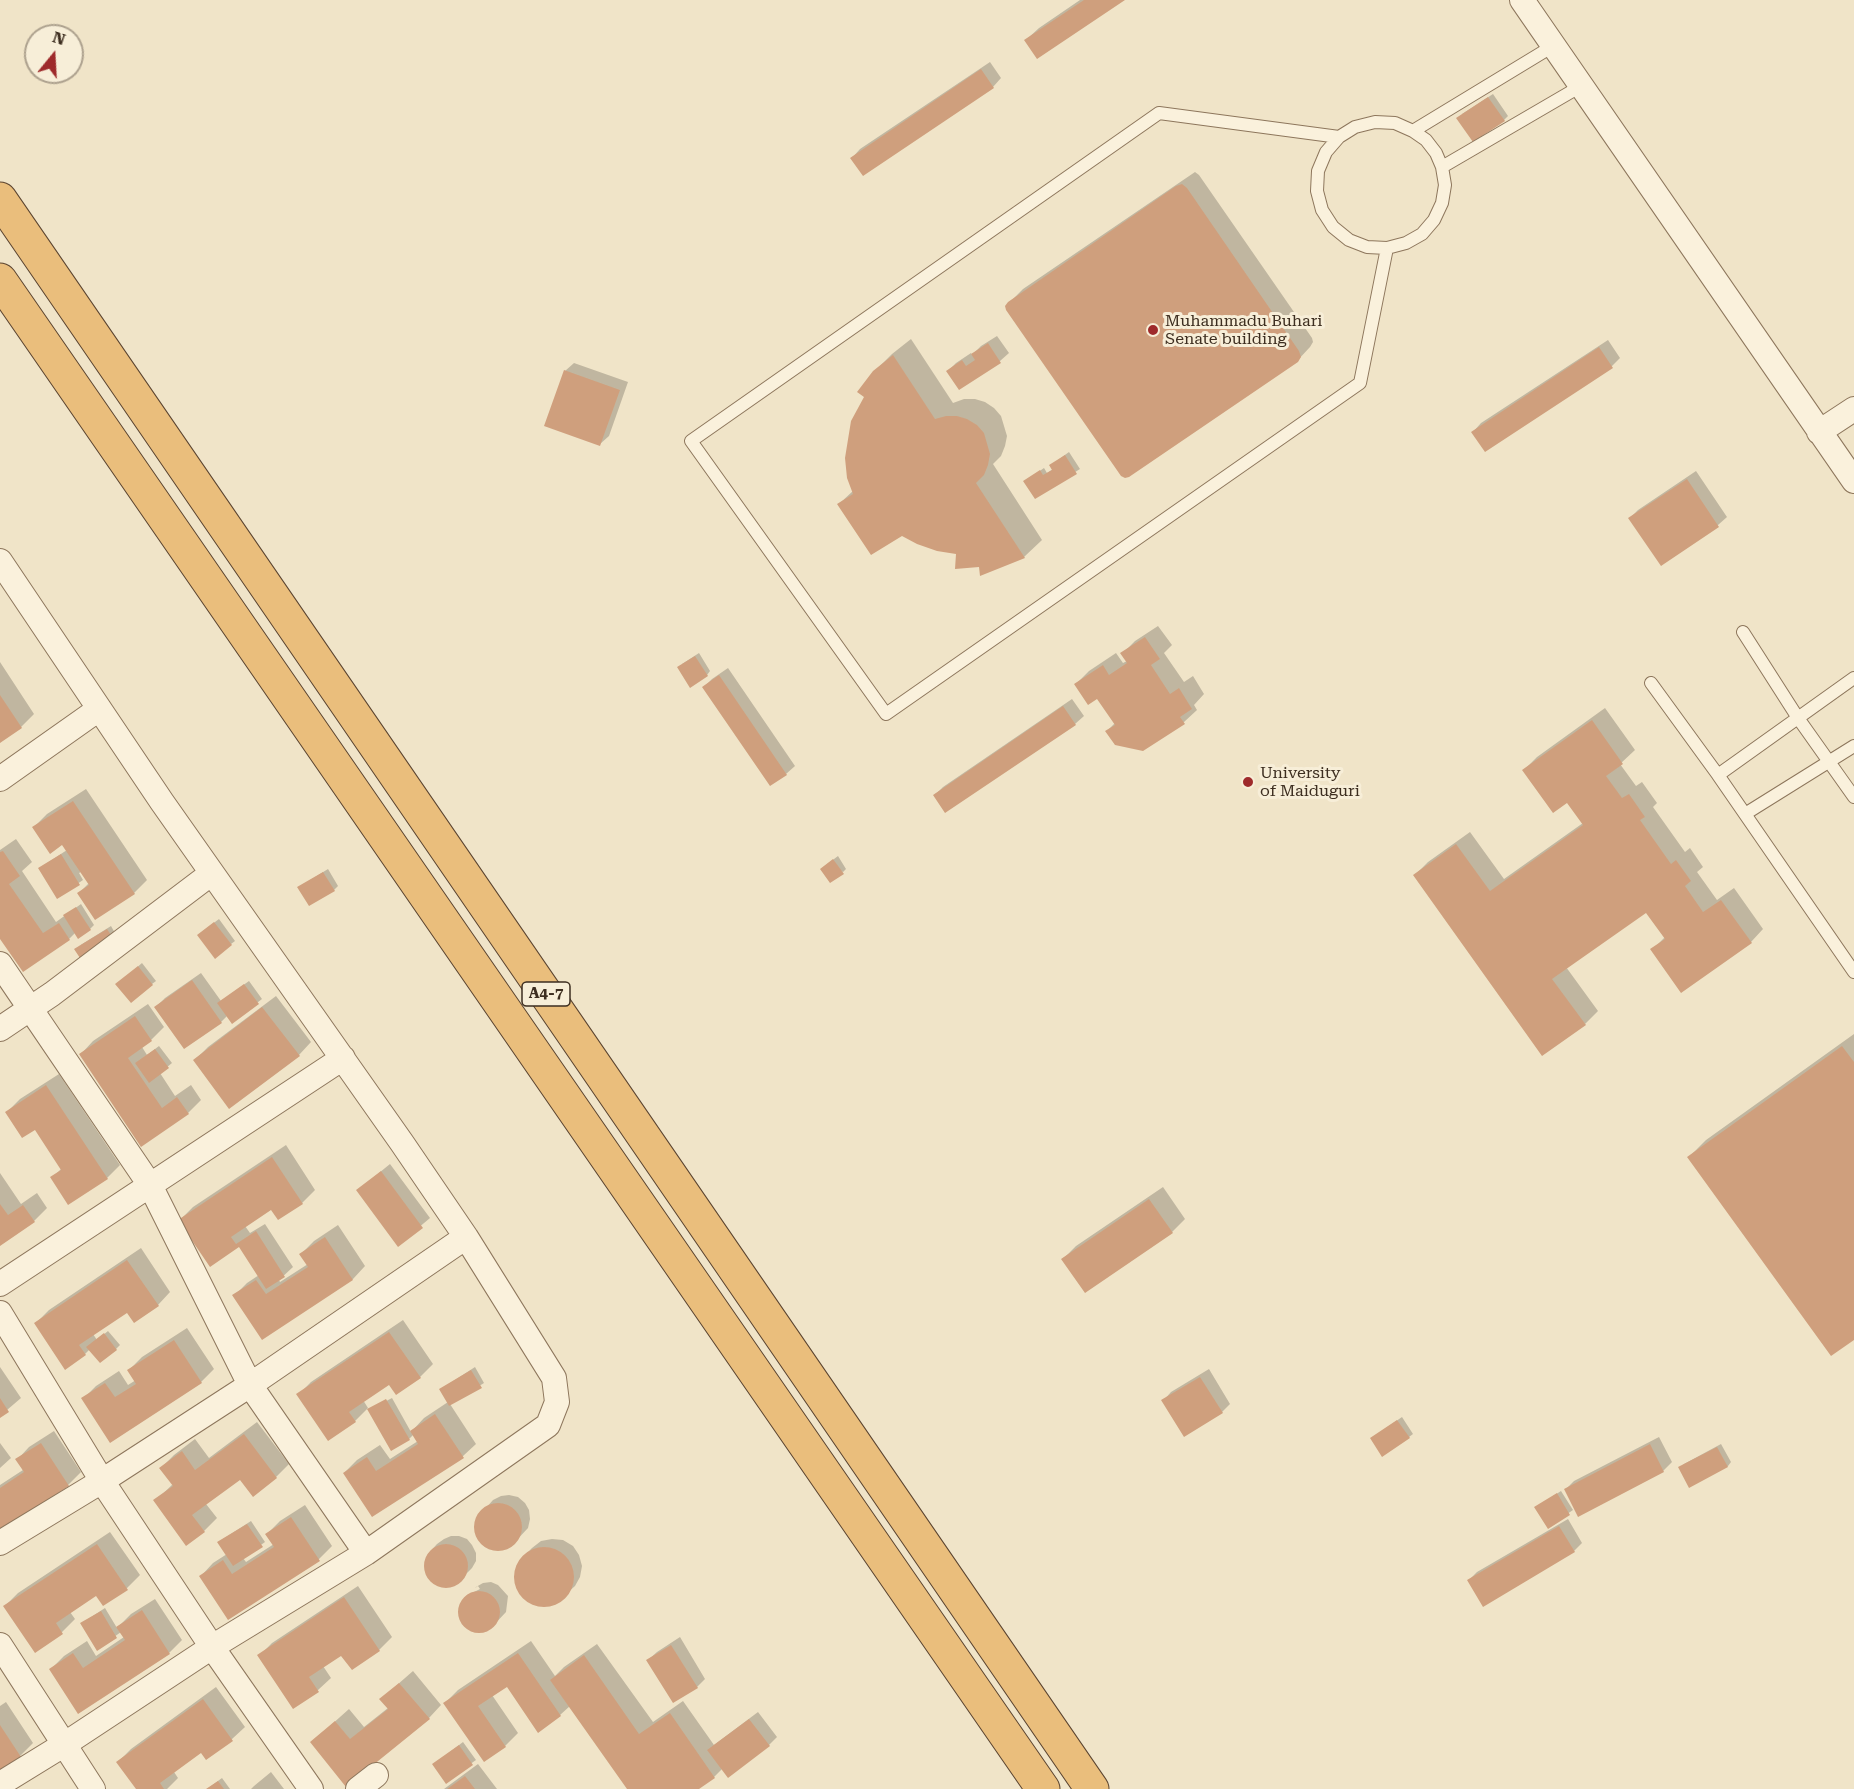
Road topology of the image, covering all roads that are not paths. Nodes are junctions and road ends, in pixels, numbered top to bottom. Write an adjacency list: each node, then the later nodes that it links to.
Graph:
1 (1522, 0): 2 (street)
2 (1553, 46): 3 (street); 4 (lane)
3 (1581, 86): 6 (lane); 11 (street)
4 (1413, 130): 5 (lane); 6 (lane)
5 (1339, 137): 8 (lane); 8 (lane)
6 (1442, 167): 8 (lane)
7 (0, 199): 46 (highway, A4-7)
8 (1387, 248)
9 (0, 280): 45 (highway, A4-7)
10 (1854, 409): 11 (street)
11 (1819, 432): 12 (street)
12 (1854, 481)
13 (0, 561): 17 (street)
14 (1743, 632): 18 (lane)
15 (1854, 678): 18 (lane)
16 (1651, 683): 21 (lane)
17 (99, 709): 22 (street); 25 (street)
18 (1798, 718): 20 (lane); 21 (lane)
19 (1854, 746): 20 (lane)
20 (1830, 761): 23 (lane); 24 (lane)
21 (1718, 775): 24 (lane)
22 (0, 778)
23 (1854, 797)
24 (1745, 814): 27 (lane)
25 (212, 873): 28 (street); 30 (street)
26 (0, 964): 28 (street)
27 (1854, 972)
28 (31, 1008): 29 (street); 31 (street)
29 (0, 1029)
30 (343, 1058): 31 (street); 32 (street)
31 (150, 1185): 33 (street); 35 (street)
32 (466, 1238): 35 (street); 38 (street)
33 (0, 1284)
34 (0, 1313): 36 (street)
35 (250, 1385): 36 (street); 38 (street)
36 (102, 1481): 37 (street); 40 (street)
37 (0, 1542)
38 (366, 1553): 40 (street)
39 (0, 1645): 41 (street)
40 (212, 1647): 41 (street); 44 (street)
41 (65, 1744): 42 (street); 43 (street)
42 (0, 1784)
43 (93, 1789)
44 (311, 1789)
45 (1043, 1789)
46 (1092, 1789)

